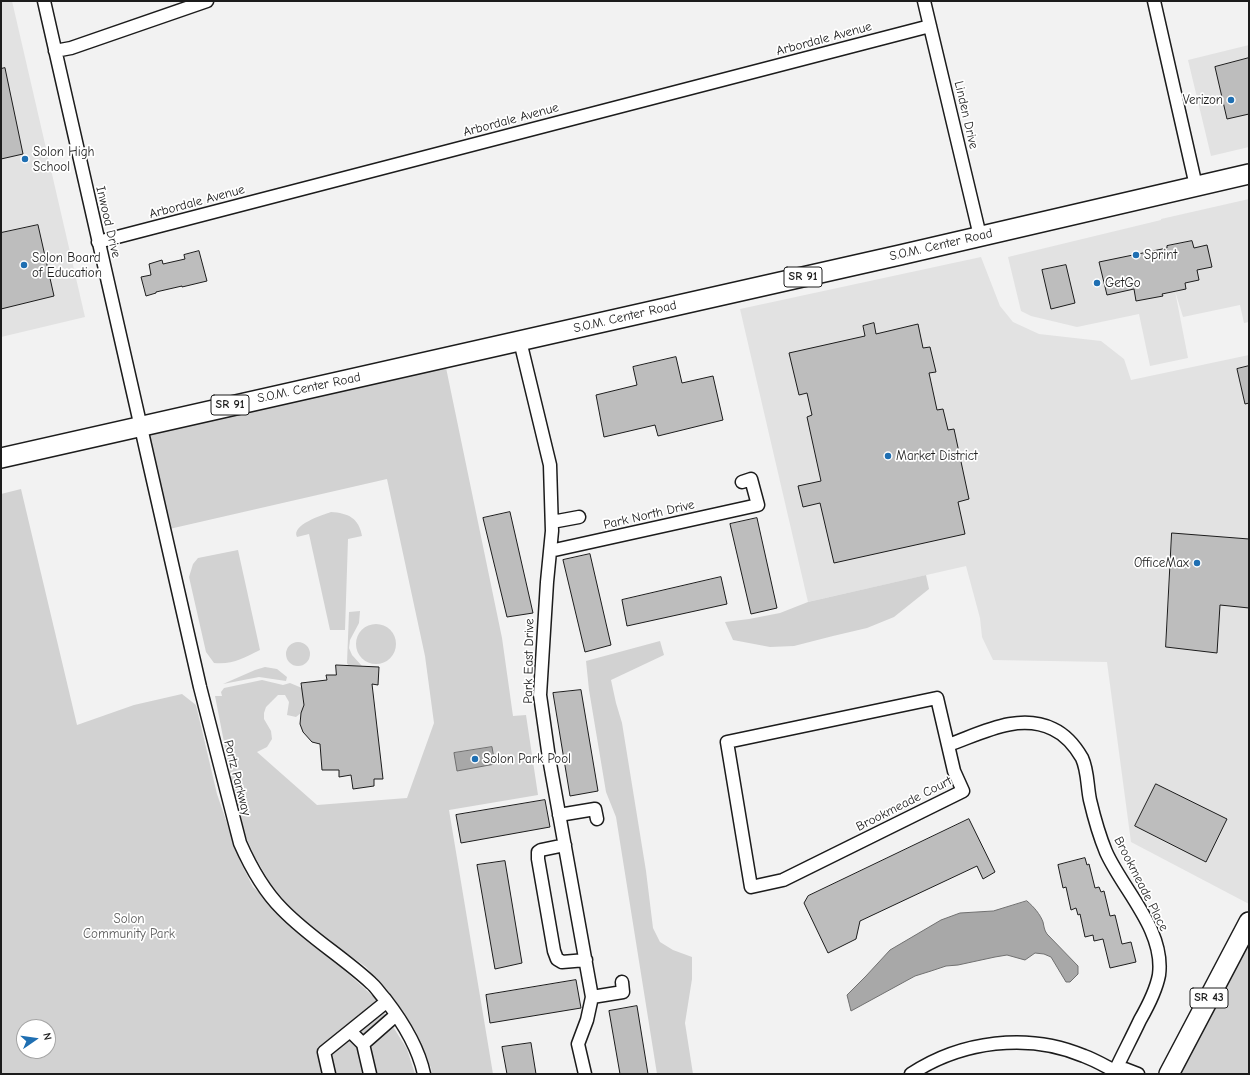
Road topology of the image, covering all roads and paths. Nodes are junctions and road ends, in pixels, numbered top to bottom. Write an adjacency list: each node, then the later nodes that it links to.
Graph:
1 (44, 1): 6 (street, Inwood Drive)
2 (207, 1): 6 (street)
3 (924, 1): 5 (street, Linden Drive)
4 (1154, 1): 8 (street)
5 (930, 26): 9 (street, Linden Drive); 10 (street, Arbordale Avenue)
6 (55, 51): 10 (street, Inwood Drive)
7 (1249, 174): 8 (main road, S.O.M. Center Road / SR 91)
8 (1196, 186): 9 (main road, S.O.M. Center Road / SR 91)
9 (980, 236): 11 (main road, S.O.M. Center Road / SR 91)
10 (98, 242): 12 (street, Inwood Drive)
11 (520, 341): 12 (main road, S.O.M. Center Road / SR 91); 16 (street, Park East Drive)
12 (141, 425): 13 (main road, S.O.M. Center Road / SR 91); 26 (street, Portz Parkway)
13 (1, 458)
14 (742, 482): 17 (street, Park North Drive)
15 (579, 516): 16 (street)
16 (552, 522): 17 (street, Park East Drive)
17 (550, 551): 19 (street, Park East Drive)
18 (948, 745): 18 (street, Brookmeade Court); 30 (street, Brookmeade Place)
19 (559, 815): 20 (street); 21 (street, Park East Drive)
20 (597, 819)
21 (565, 845): 23 (street, Park East Drive); 23 (street)
22 (1249, 922): 37 (main road, SR 43)
23 (586, 960): 25 (street, Park East Drive)
24 (622, 982): 25 (street)
25 (592, 997): 34 (street, Park East Drive)
26 (386, 1002): 27 (street, Portz Parkway); 28 (street)
27 (396, 1015): 29 (street); 33 (street, Portz Parkway)
28 (350, 1031): 29 (street); 31 (street)
29 (363, 1044): 32 (street)
30 (1115, 1073): 35 (street); 36 (street)
31 (329, 1074)
32 (370, 1074)
33 (424, 1074)
34 (585, 1074)
35 (911, 1074)
36 (1138, 1074)
37 (1169, 1074)

